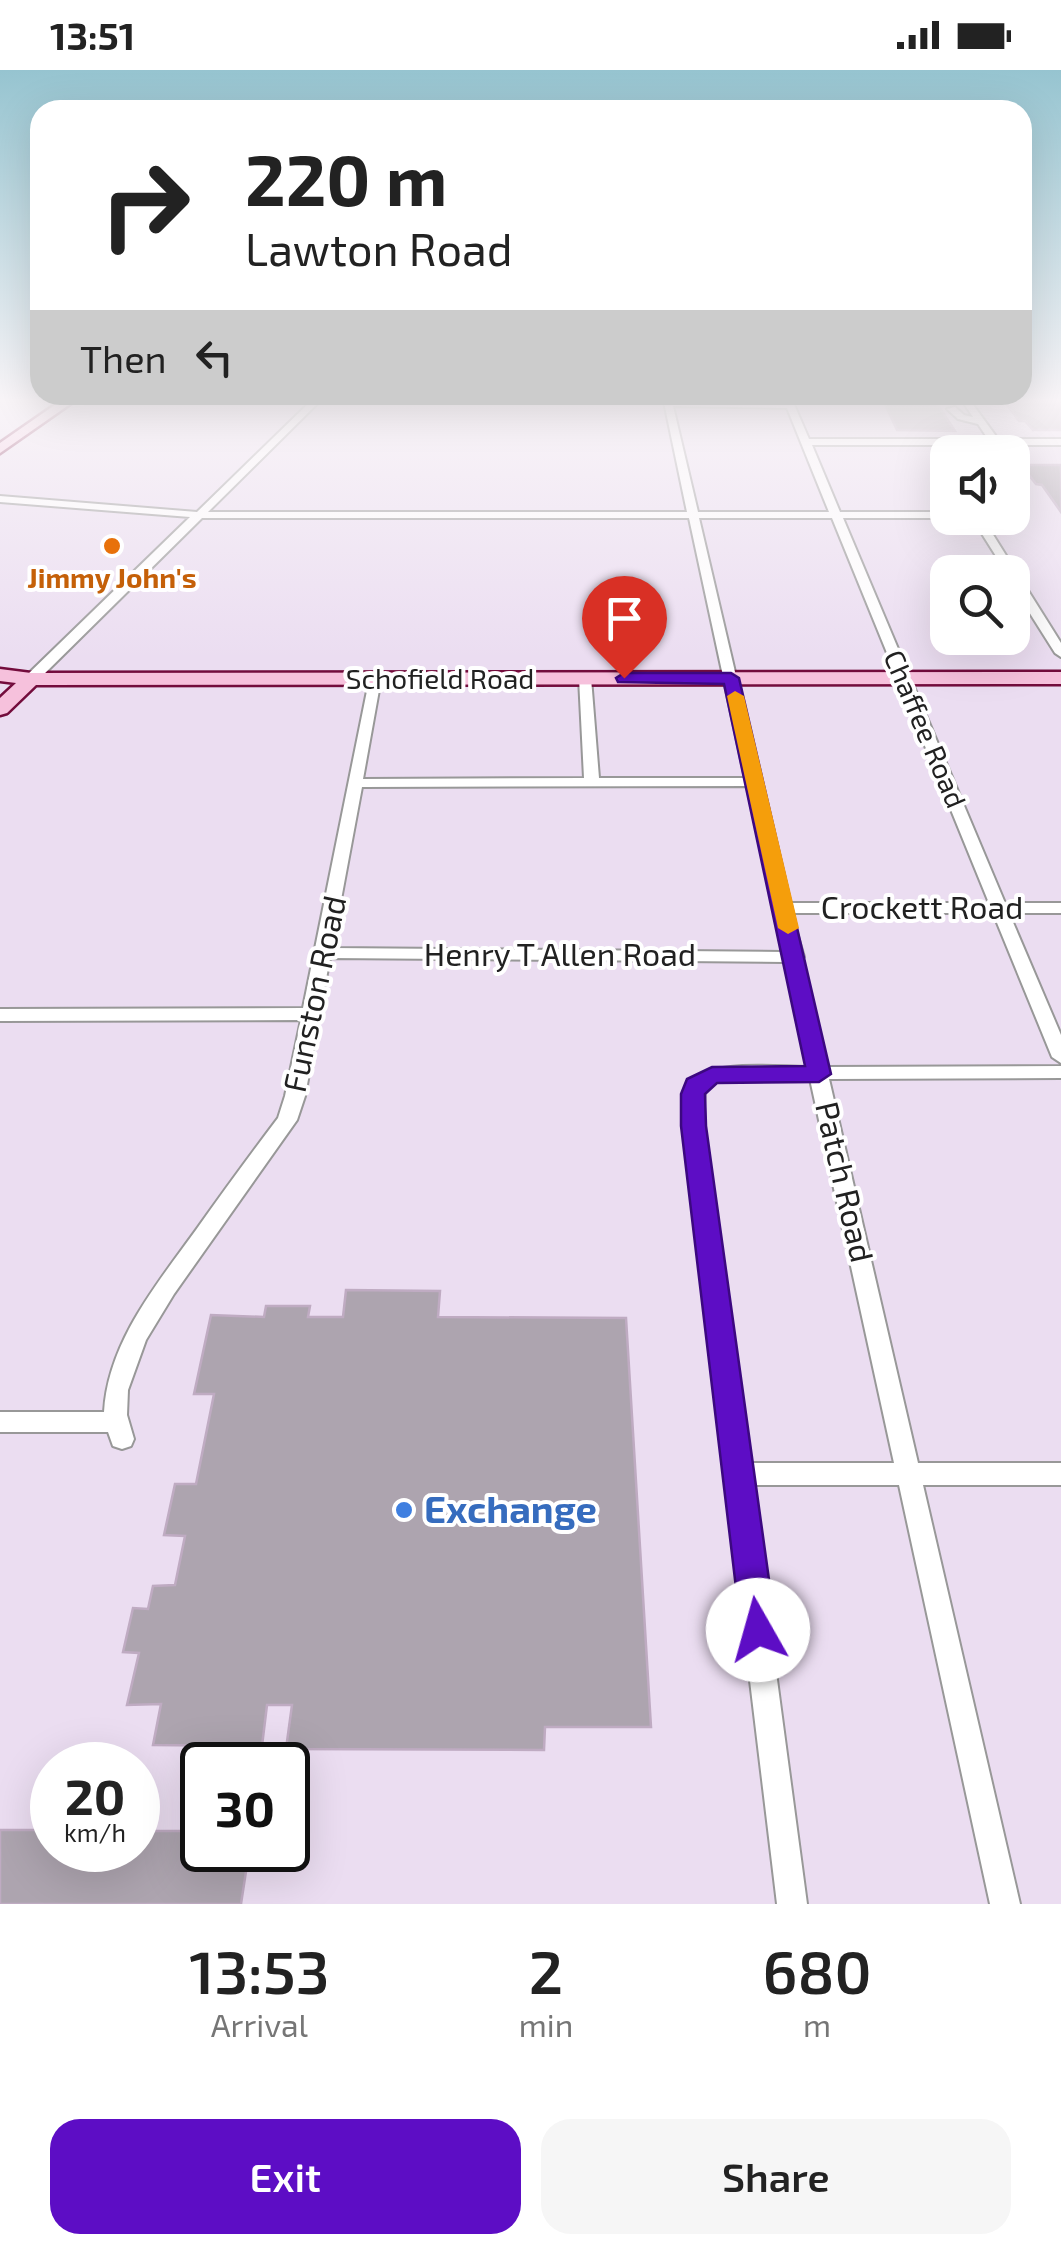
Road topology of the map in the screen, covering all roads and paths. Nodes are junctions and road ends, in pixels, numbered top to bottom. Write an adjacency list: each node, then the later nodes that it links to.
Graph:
1 (227, 488): 5 (street)
2 (688, 488): 6 (street, Patch Road)
3 (823, 488): 7 (street, Chaffee Road)
4 (0, 499): 5 (street)
5 (199, 515): 6 (street); 12 (street)
6 (695, 515): 7 (street); 14 (street, Patch Road)
7 (834, 515): 8 (street); 15 (street, Chaffee Road)
8 (930, 515)
9 (1030, 603): 10 (street)
10 (1061, 652)
11 (0, 675): 12 (street, Schofield Road)
12 (31, 678): 17 (street, Schofield Road); 18 (street)
13 (586, 678): 14 (street, Schofield Road); 17 (street, Schofield Road); 21 (street)
14 (731, 678): 15 (street, Schofield Road); 19 (street, Patch Road)
15 (904, 678): 16 (street, Schofield Road); 22 (street, Chaffee Road)
16 (1061, 678)
17 (375, 679): 20 (street, Funston Road)
18 (0, 709)
19 (755, 782): 21 (street); 23 (street, Patch Road)
20 (356, 783): 21 (street); 25 (street, Funston Road)
21 (592, 784)
22 (1000, 907): 23 (street, Crockett Road); 24 (street, Crockett Road); 29 (street, Chaffee Road)
23 (784, 908): 26 (street, Patch Road)
24 (1061, 908)
25 (324, 953): 26 (street, Henry T Allen Road); 27 (street, Funston Road)
26 (795, 957): 31 (street, Patch Road)
27 (314, 1014): 28 (street); 32 (street, Funston Road)
28 (0, 1015)
29 (1061, 1056)
30 (1061, 1072): 31 (street)
31 (819, 1074): 33 (street, Patch Road); 34 (street)
32 (0, 1422)
33 (910, 1473): 34 (street); 35 (street); 37 (street, Patch Road)
34 (740, 1474): 36 (street)
35 (1061, 1474)
36 (792, 1904)
37 (1005, 1904)

